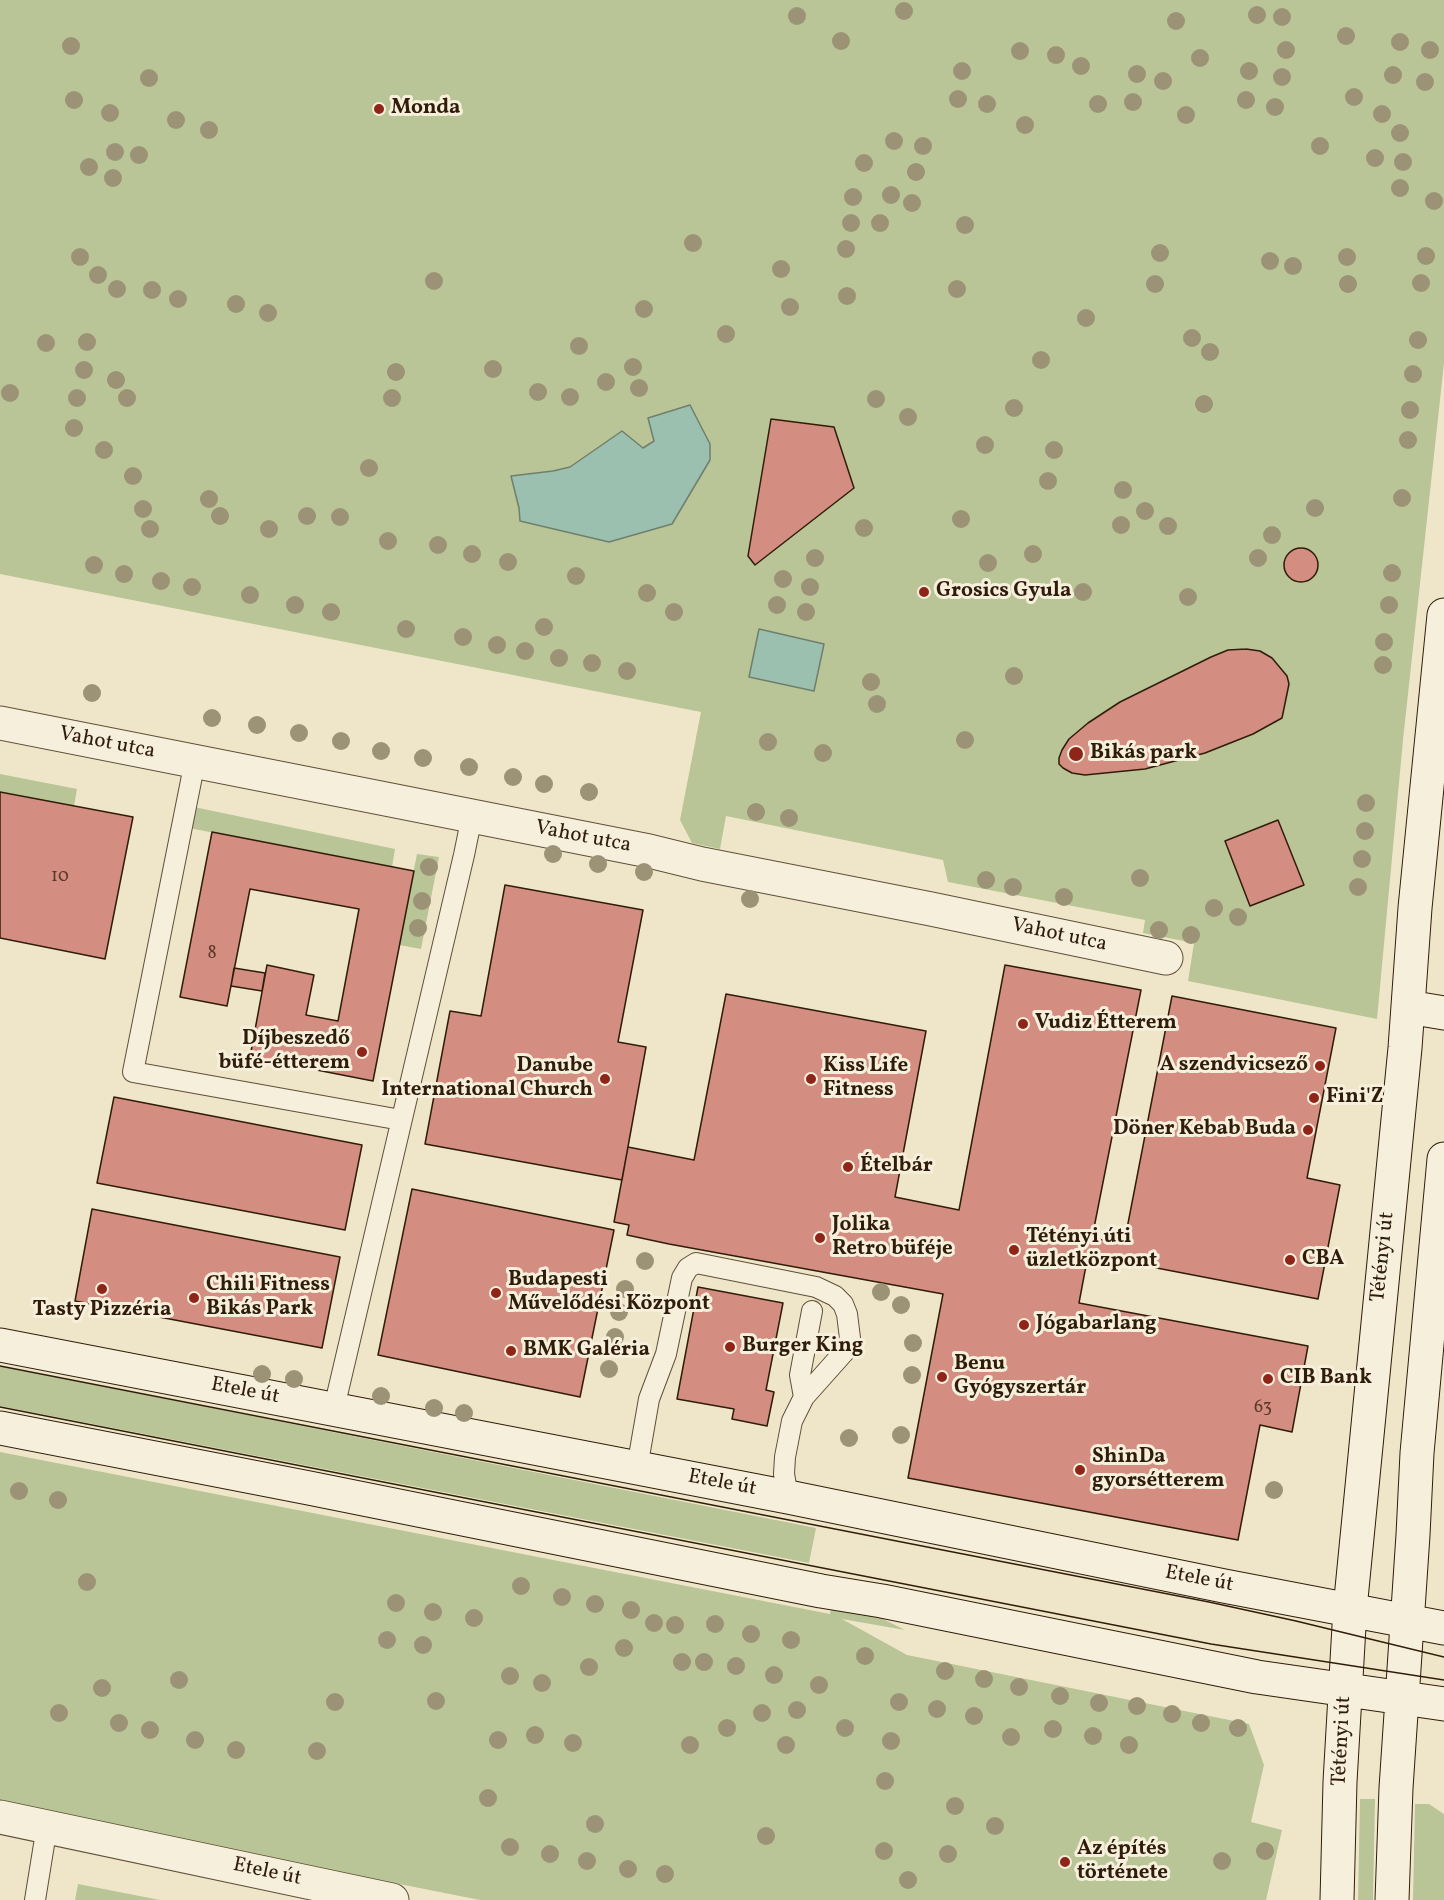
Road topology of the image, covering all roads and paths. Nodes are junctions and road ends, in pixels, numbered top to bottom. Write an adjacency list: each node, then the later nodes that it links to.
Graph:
1 (1444, 615): 6 (main road, Tétényi út)
2 (0, 723): 3 (main road, Vahot utca)
3 (195, 761): 4 (main road, Vahot utca); 8 (lane)
4 (472, 816): 5 (main road, Vahot utca); 8 (lane)
5 (1166, 958)
6 (1408, 1007): 7 (main road); 17 (main road, Tétényi út)
7 (1444, 1013)
8 (401, 1120): 13 (lane)
9 (1444, 1159): 18 (main road)
10 (812, 1311): 12 (lane)
11 (0, 1345): 13 (main road, Etele út)
12 (804, 1397): 15 (lane); 16 (lane)
13 (334, 1408): 15 (main road, Etele út)
14 (0, 1428): 20 (main road)
15 (637, 1468): 16 (main road, Etele út)
16 (788, 1497): 17 (main road, Etele út)
17 (1350, 1609): 18 (main road, Etele út); 20 (main road, Tétényi út)
18 (1408, 1620): 19 (main road, Etele út); 21 (main road)
19 (1444, 1628)
20 (1345, 1690): 21 (main road); 27 (main road, Tétényi út)
21 (1401, 1697): 22 (main road); 28 (main road)
22 (1444, 1704)
23 (0, 1816): 24 (main road, Etele út)
24 (48, 1826): 25 (lane); 26 (main road, Etele út)
25 (35, 1900)
26 (392, 1900)
27 (1337, 1900)
28 (1392, 1900)

